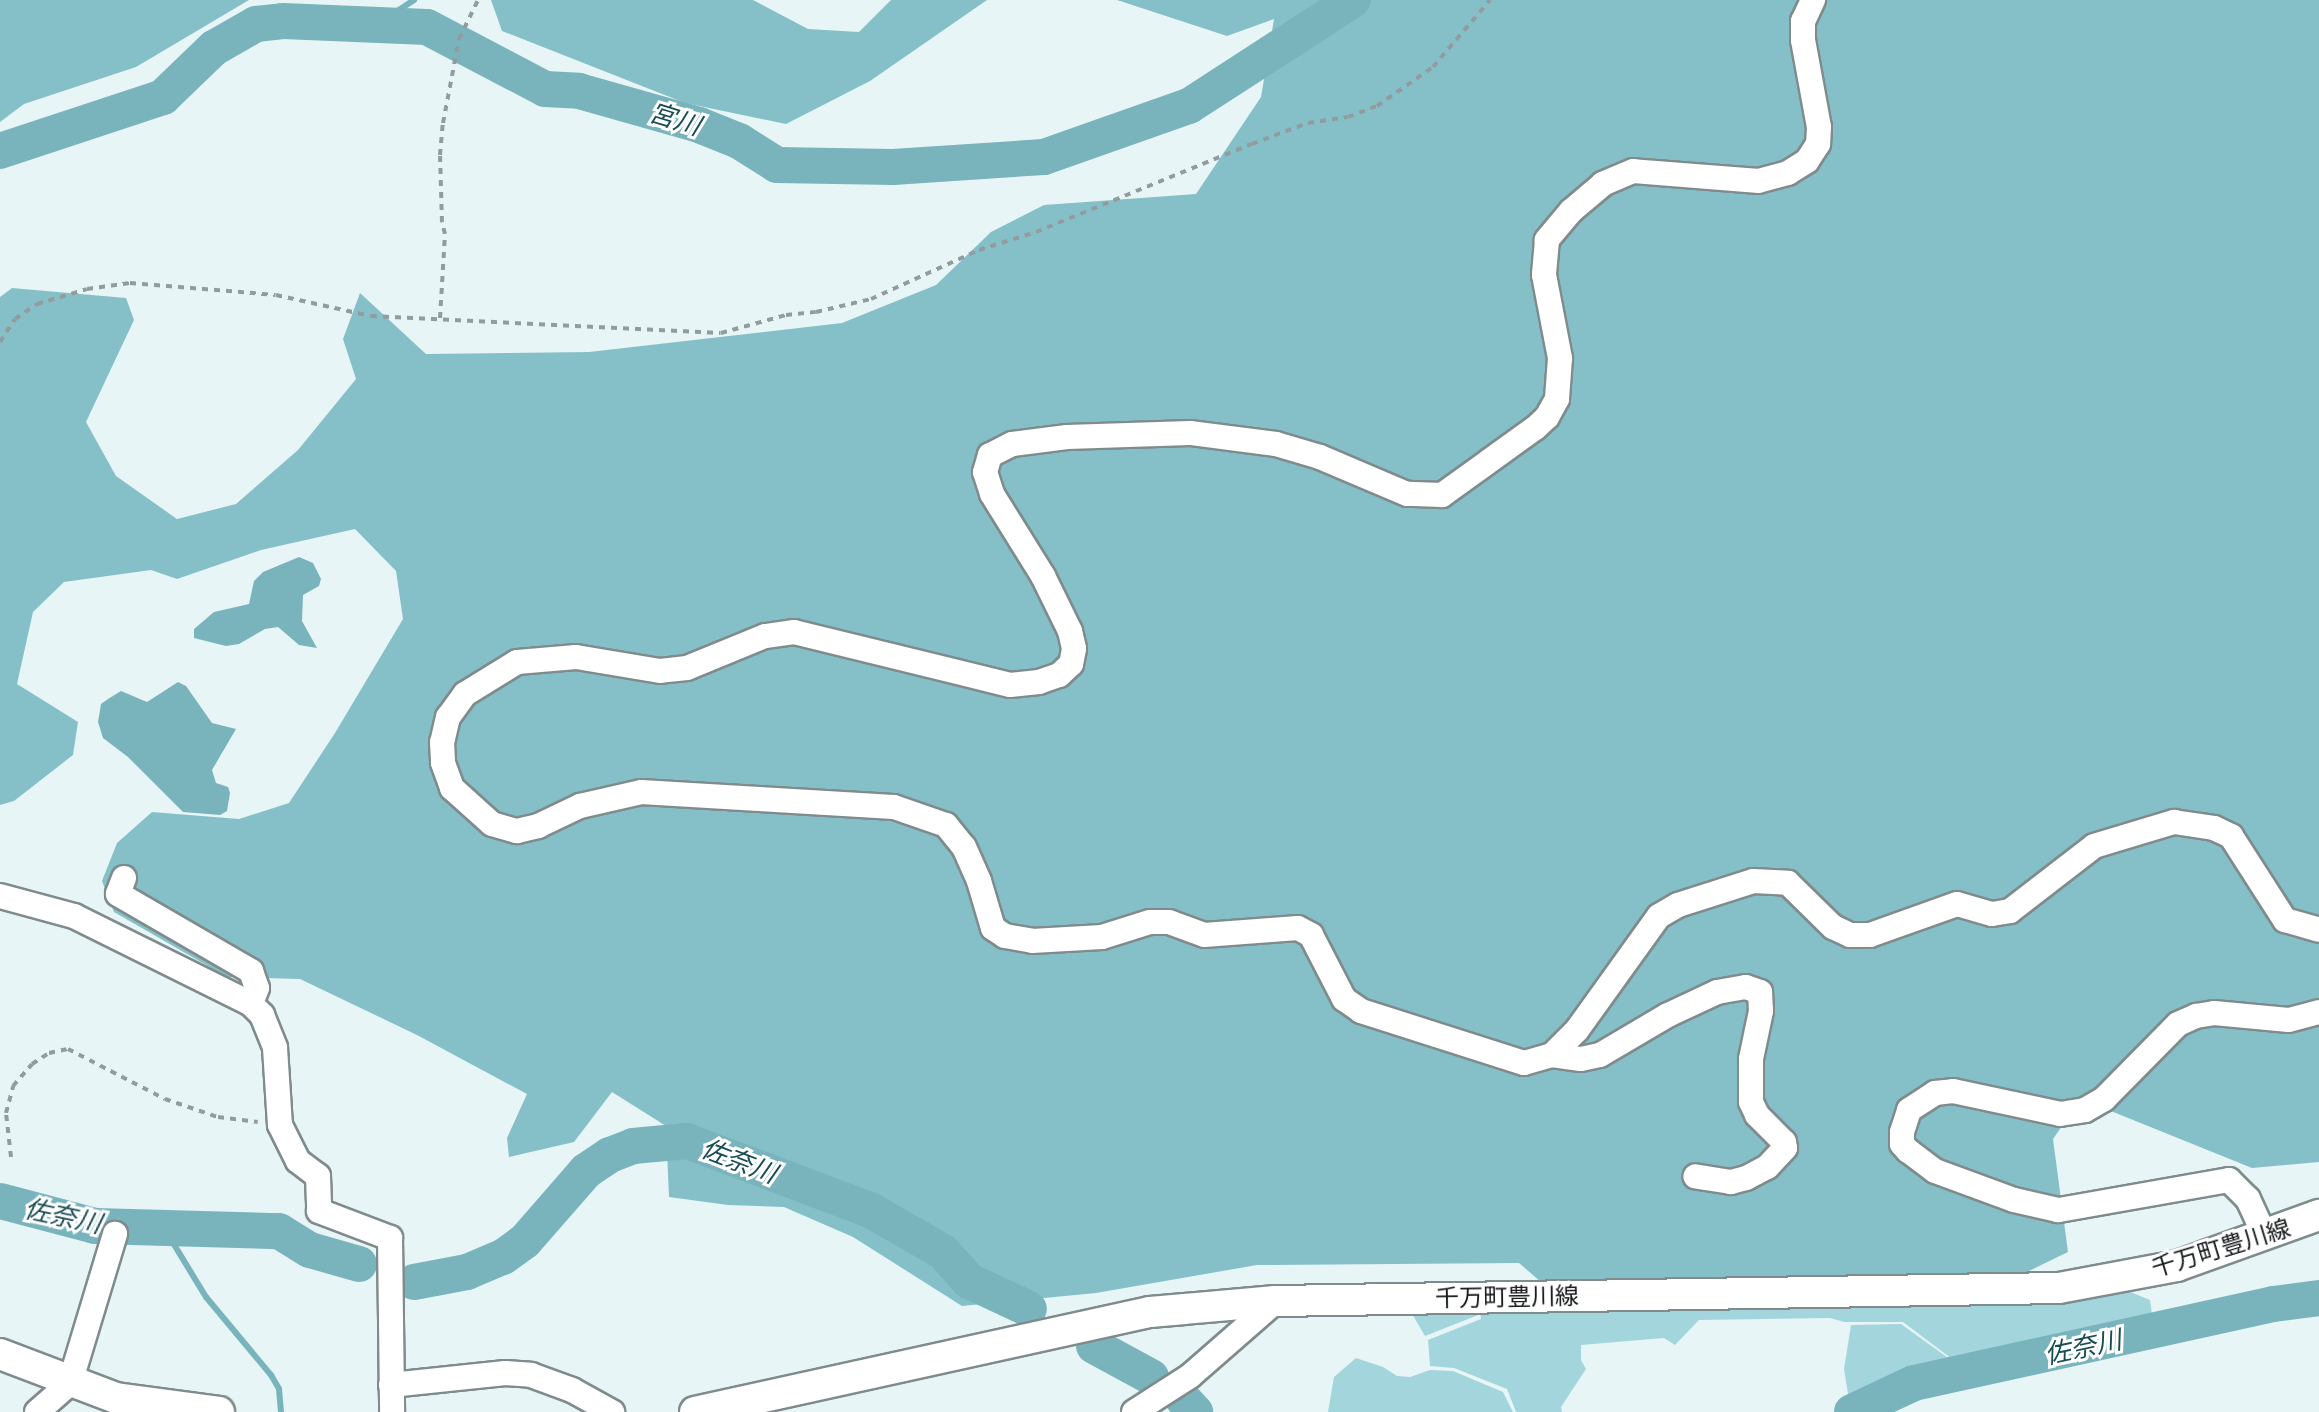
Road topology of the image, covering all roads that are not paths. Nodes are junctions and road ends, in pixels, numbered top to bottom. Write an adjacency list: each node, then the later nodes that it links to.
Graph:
1 (1813, 0): 7 (street)
2 (124, 878): 5 (street)
3 (0, 896): 5 (street)
4 (2319, 930): 7 (street)
5 (251, 1004): 15 (street)
6 (2319, 1012): 11 (street)
7 (1552, 1055): 8 (street)
8 (1695, 1176)
9 (2319, 1215): 11 (main road, 千万町豊川線)
10 (115, 1234): 14 (street)
11 (2265, 1236): 12 (main road, 千万町豊川線)
12 (1276, 1301): 20 (main road, 千万町豊川線); 21 (street)
13 (0, 1354): 14 (main road)
14 (70, 1383): 16 (street); 17 (main road)
15 (391, 1385): 18 (street); 19 (street)
16 (37, 1412)
17 (219, 1412)
18 (392, 1412)
19 (612, 1412)
20 (695, 1412)
21 (1134, 1412)

